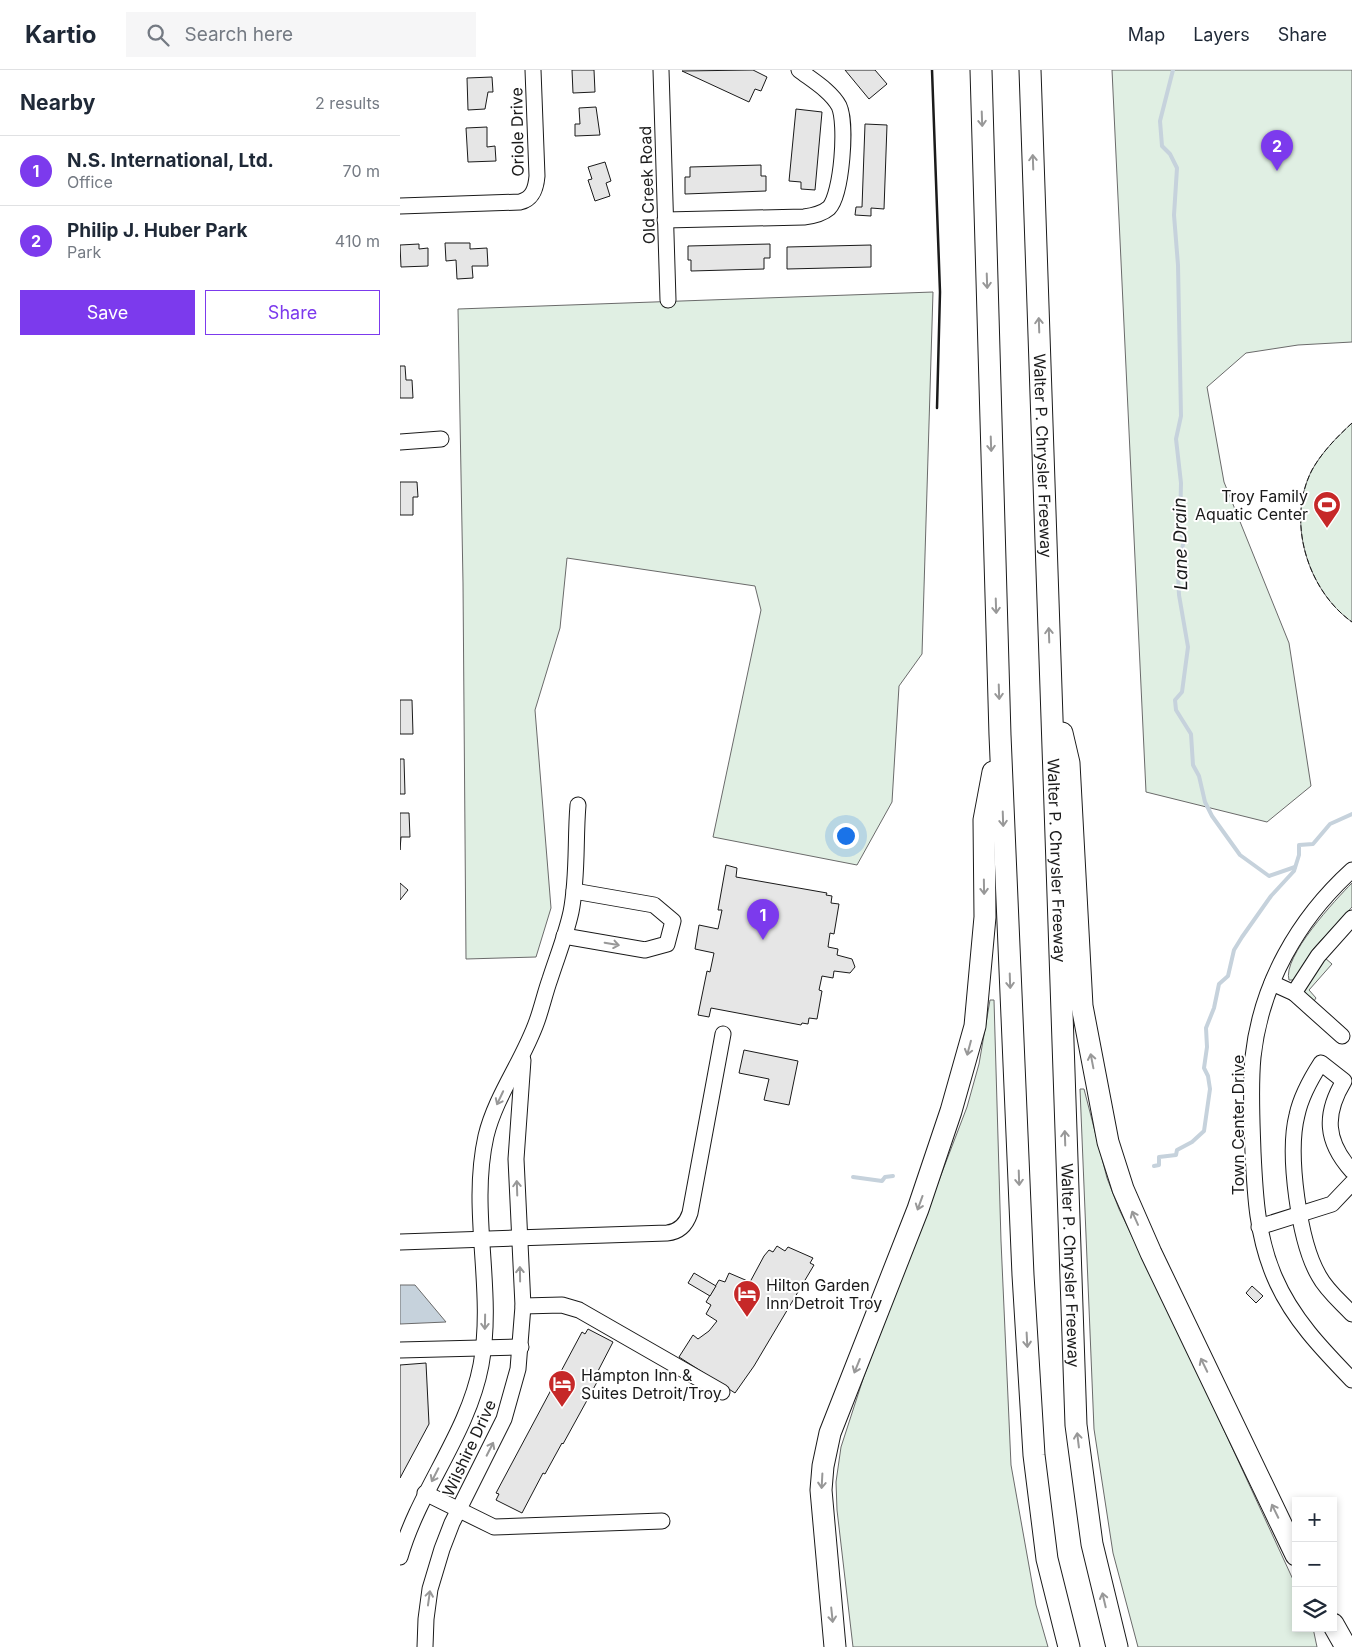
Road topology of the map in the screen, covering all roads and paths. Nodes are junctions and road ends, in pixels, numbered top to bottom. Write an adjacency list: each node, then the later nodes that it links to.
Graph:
1 (533, 70): 6 (street, Oriole Drive)
2 (661, 70): 7 (street, Old Creek Road)
3 (799, 70): 7 (street)
4 (981, 70): 12 (highway, one-way to 12)
5 (1030, 70): 11 (highway, Walter P. Chrysler Freeway, one-way to 5)
6 (400, 206)
7 (666, 220): 8 (street, Old Creek Road)
8 (668, 300)
9 (441, 439): 10 (street)
10 (400, 442)
11 (1051, 684): 40 (highway, one-way to 11); 47 (highway, Walter P. Chrysler Freeway, one-way to 11)
12 (1000, 735): 45 (highway, one-way to 45); 46 (highway, one-way to 46)
13 (578, 805): 15 (street)
14 (1352, 870): 18 (street, Town Center Drive)
15 (574, 891): 17 (street); 17 (street, one-way to 15)
16 (1352, 918): 19 (street)
17 (564, 936): 22 (street)
18 (1272, 983): 19 (street); 26 (street, Town Center Drive)
19 (1294, 993): 21 (street)
20 (723, 1034): 27 (street)
21 (1342, 1036)
22 (523, 1055): 27 (street, Wilshire Drive, one-way to 22); 28 (street, Wilshire Drive, one-way to 28)
23 (1352, 1171): 25 (street)
24 (1352, 1183): 25 (street)
25 (1300, 1215): 26 (street); 31 (street)
26 (1259, 1227): 35 (street, Town Center Drive)
27 (519, 1236): 28 (street); 30 (street, Wilshire Drive, one-way to 27)
28 (482, 1239): 29 (street); 33 (street, Wilshire Drive, one-way to 33)
29 (400, 1242)
30 (522, 1306): 32 (street, Wilshire Drive); 36 (street)
31 (1352, 1314)
32 (521, 1347): 33 (street); 38 (street, Wilshire Drive, one-way to 32)
33 (483, 1349): 34 (street); 37 (street, Wilshire Drive, one-way to 37)
34 (400, 1350)
35 (1352, 1380)
36 (722, 1392)
37 (425, 1493): 38 (street); 41 (street, Wilshire Drive)
38 (459, 1509): 39 (street); 44 (street, Wilshire Drive, one-way to 38)
39 (662, 1521)
40 (1292, 1547)
41 (400, 1557)
42 (1337, 1631): 49 (highway)
43 (1325, 1632): 48 (highway)
44 (426, 1647)
45 (835, 1647)
46 (1068, 1647)
47 (1117, 1647)
48 (1329, 1647)
49 (1346, 1647)

